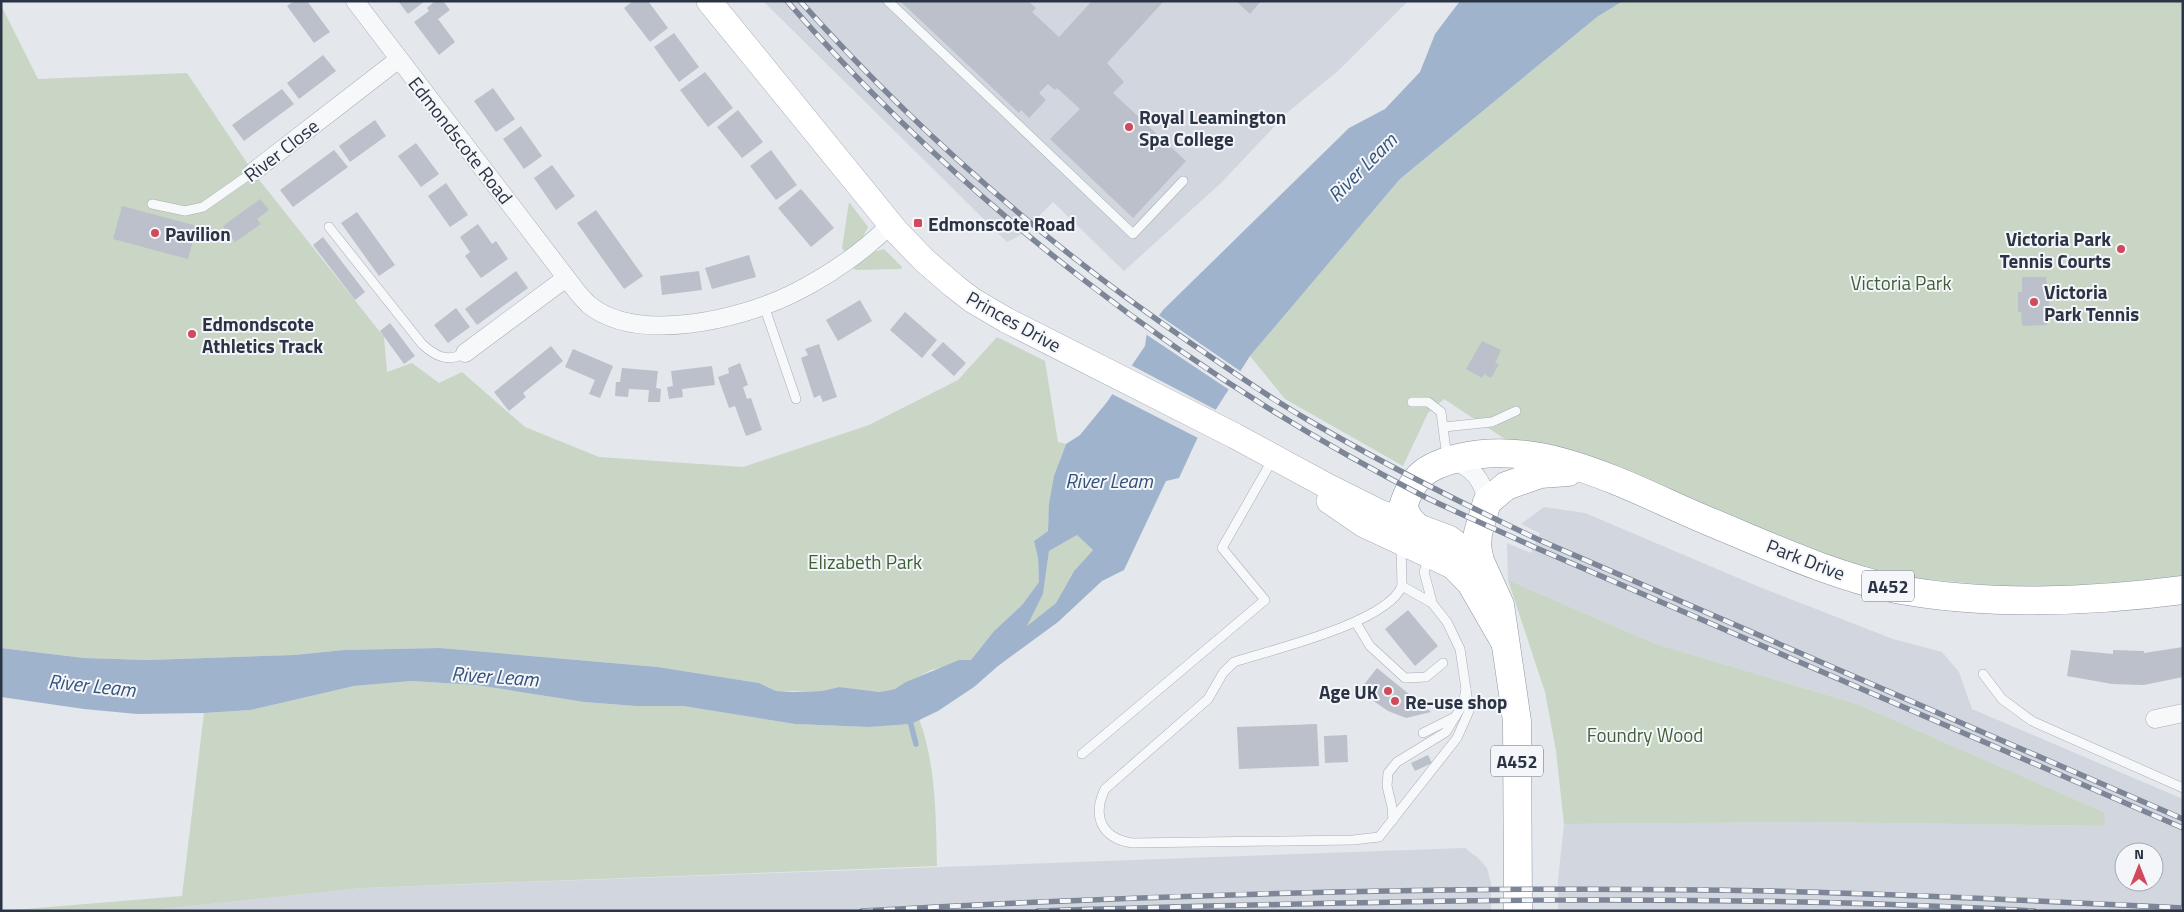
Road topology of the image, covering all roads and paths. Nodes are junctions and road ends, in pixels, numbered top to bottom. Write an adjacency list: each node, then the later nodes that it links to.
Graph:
1 (355, 1): 4 (street, Edmondscote Road)
2 (709, 1): 8 (street, Princes Drive)
3 (888, 1): 6 (lane)
4 (399, 59): 5 (street, River Close); 10 (street, Edmondscote Road)
5 (253, 172): 7 (lane, River Close)
6 (1183, 181)
7 (152, 204)
8 (891, 224): 11 (street, Edmondscote Road); 17 (street, Princes Drive)
9 (329, 227): 12 (lane)
10 (566, 278): 11 (street, Edmondscote Road); 12 (street)
11 (764, 306): 13 (lane)
12 (465, 353)
13 (796, 399)
14 (1412, 402): 16 (lane)
15 (1516, 411): 16 (lane)
16 (1444, 427): 18 (lane)
17 (1274, 457): 21 (street, Princes Drive); 35 (lane)
18 (1448, 461): 19 (highway, Park Drive / A452); 20 (street); 21 (highway, Park Drive / A452)
19 (1590, 472): 20 (highway, Park Drive / A452); 25 (highway, Park Drive / A452)
20 (1486, 502): 23 (highway, A452)
21 (1404, 523): 22 (street, Princes Drive); 23 (highway, Princes Drive / A452); 24 (lane)
22 (1430, 555): 23 (street, Princes Drive); 26 (lane)
23 (1469, 565): 38 (highway, Princes Drive / A452)
24 (1402, 586): 26 (lane); 27 (lane)
25 (2183, 590)
26 (1432, 603): 30 (lane)
27 (1356, 623): 28 (lane); 37 (lane)
28 (1443, 663)
29 (1984, 674): 36 (lane)
30 (1466, 689): 32 (lane); 37 (lane)
31 (2183, 713): 33 (street)
32 (1455, 717): 34 (lane); 37 (lane)
33 (2155, 719)
34 (1423, 733)
35 (1082, 754)
36 (2183, 788)
37 (1393, 820)
38 (1518, 911)

